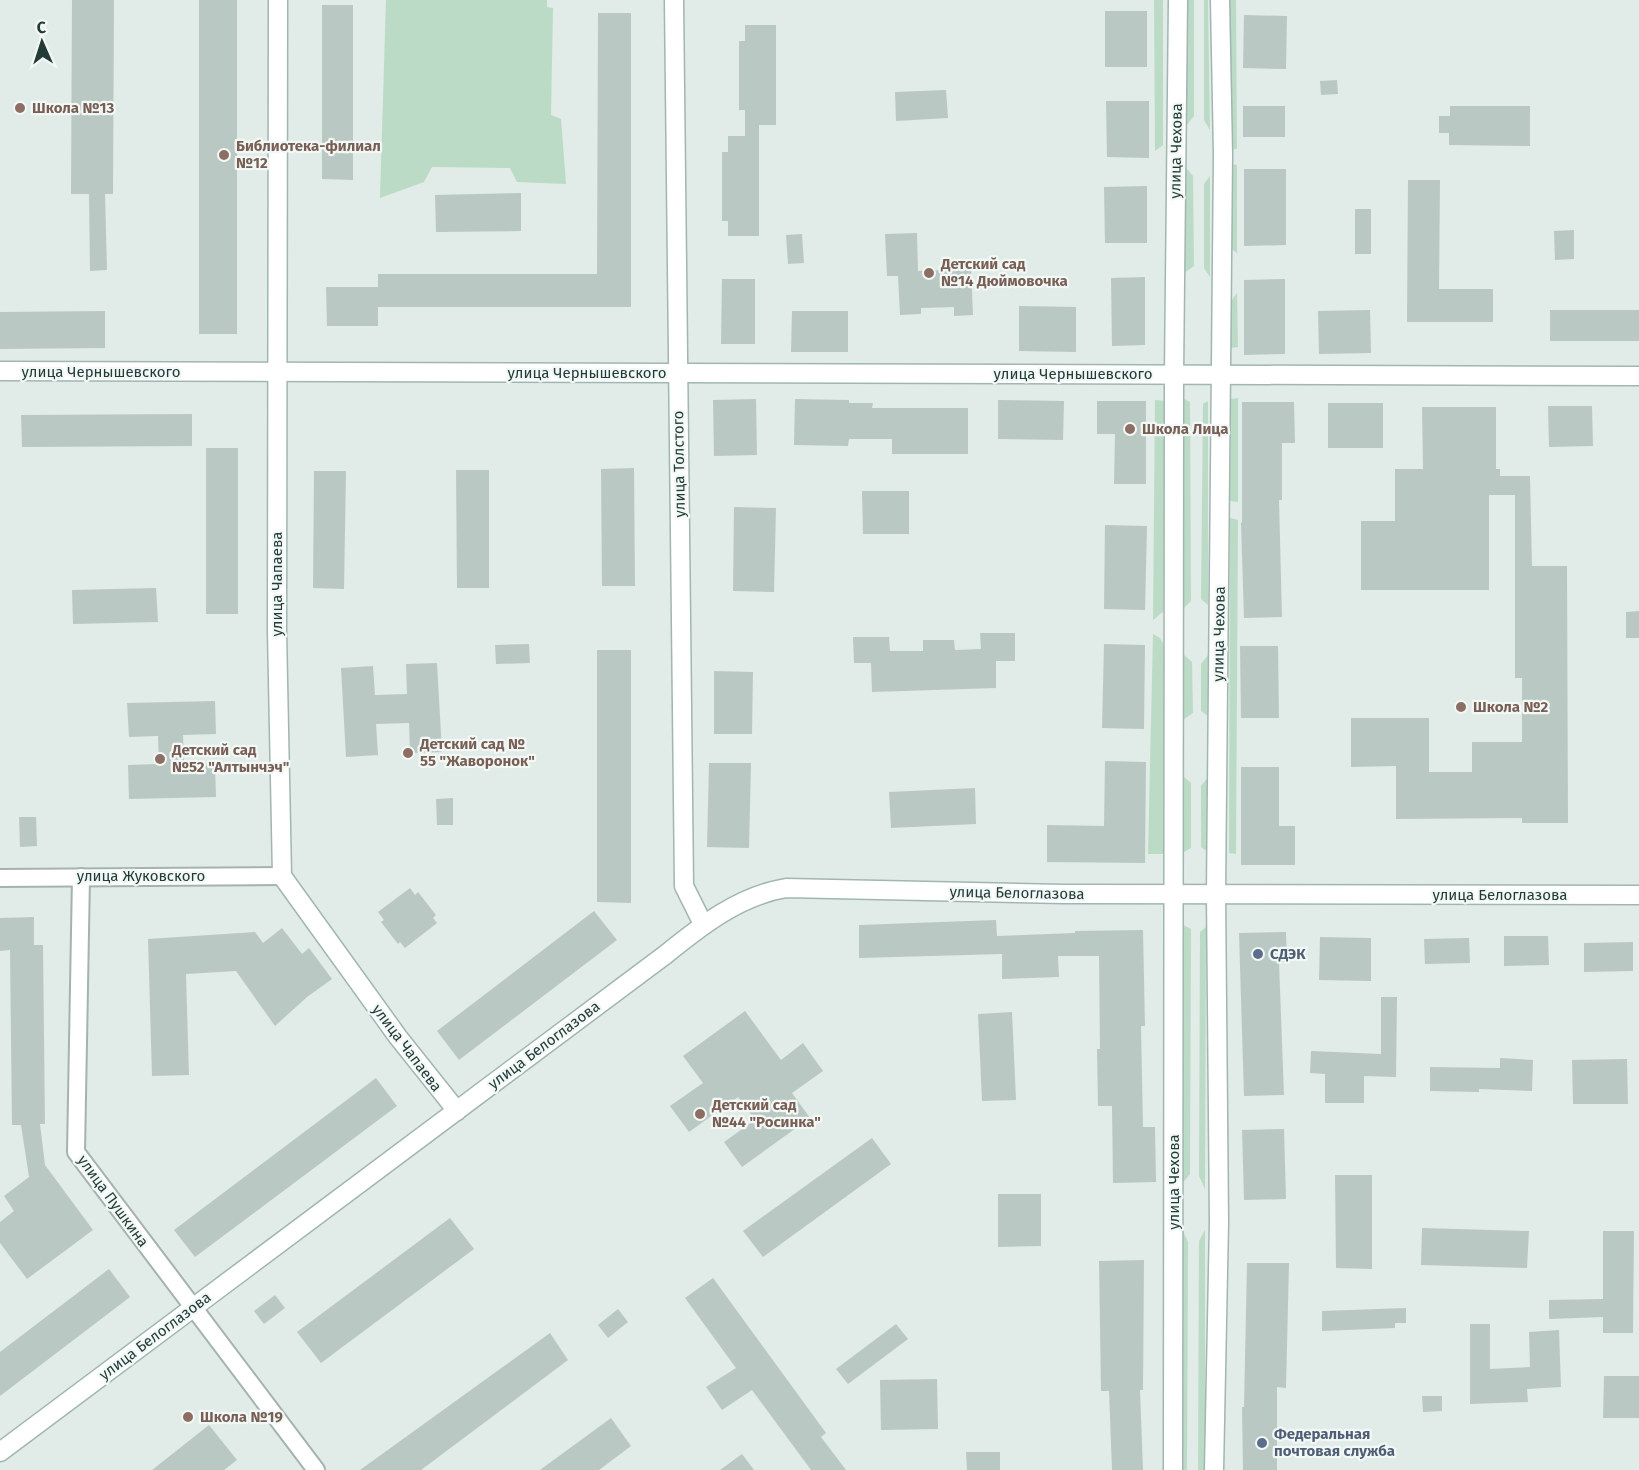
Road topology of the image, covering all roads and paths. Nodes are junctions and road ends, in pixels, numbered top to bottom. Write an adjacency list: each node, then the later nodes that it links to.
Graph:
1 (278, 0): 6 (street, улица Чапаева)
2 (674, 0): 7 (street, улица Толстого)
3 (1178, 0): 8 (street, улица Чехова)
4 (1220, 0): 9 (street, улица Чехова)
5 (0, 371): 6 (street, улица Чернышевского)
6 (278, 372): 7 (street, улица Чернышевского); 11 (street, улица Чапаева)
7 (678, 373): 8 (street, улица Чернышевского); 17 (street, улица Толстого)
8 (1174, 374): 9 (street); 14 (street, улица Чехова)
9 (1222, 374): 10 (street); 15 (street, улица Чехова)
10 (1639, 376)
11 (282, 876): 12 (street, улица Жуковского); 18 (street, улица Чапаева)
12 (81, 877): 13 (street, улица Жуковского); 19 (street, улица Пушкина)
13 (0, 878)
14 (1174, 894): 15 (street); 17 (street, улица Белоглазова); 22 (street, улица Чехова)
15 (1216, 894): 16 (street, улица Белоглазова); 23 (street, улица Чехова)
16 (1639, 895)
17 (703, 924): 18 (street, улица Белоглазова)
18 (457, 1111): 19 (street, улица Белоглазова)
19 (193, 1307): 20 (street, улица Белоглазова); 21 (street, улица Пушкина)
20 (0, 1452)
21 (316, 1470)
22 (1173, 1470)
23 (1215, 1470)

